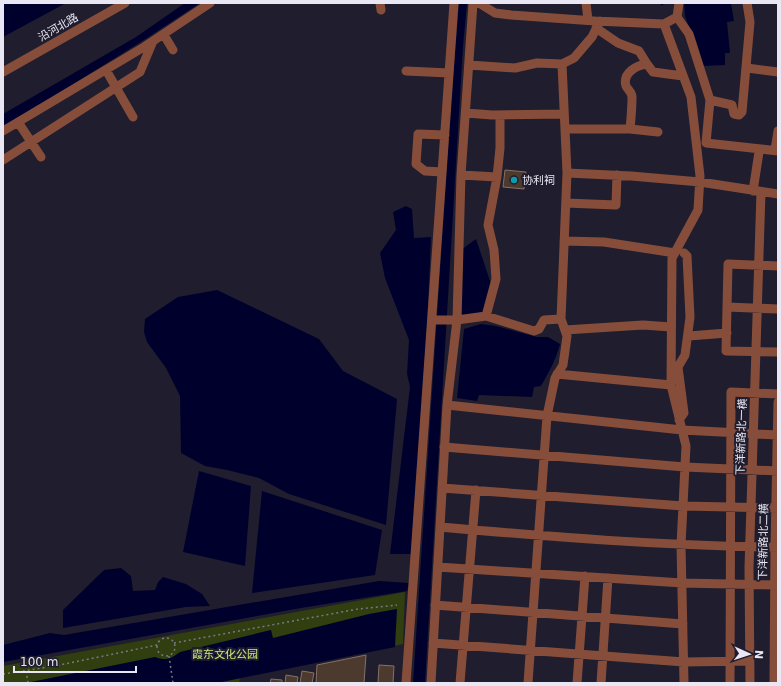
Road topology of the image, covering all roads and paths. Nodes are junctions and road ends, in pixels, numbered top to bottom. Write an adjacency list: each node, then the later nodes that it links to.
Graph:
1 (125, 3): 22 (street, 沿河北路)
2 (210, 3): 13 (street)
3 (454, 3): 24 (street)
4 (473, 3): 18 (street)
5 (479, 3): 10 (street)
6 (586, 3): 10 (street)
7 (679, 3): 9 (street)
8 (747, 3): 19 (street)
9 (677, 18): 12 (street); 26 (street)
10 (588, 20): 11 (street)
11 (598, 24): 12 (street); 16 (street); 17 (street)
12 (664, 24): 25 (street)
13 (164, 34): 14 (street); 15 (street)
14 (153, 41): 20 (street); 41 (street)
15 (172, 50)
16 (562, 64): 18 (street); 28 (street)
17 (648, 64): 25 (street); 33 (street)
18 (469, 65): 27 (street)
19 (747, 68): 23 (street); 26 (street)
20 (106, 70): 30 (street); 31 (street)
21 (406, 71): 24 (street)
22 (3, 72)
23 (778, 72)
24 (449, 73): 37 (street)
25 (683, 76): 47 (street)
26 (710, 100): 38 (street)
27 (466, 113): 29 (street); 44 (street)
28 (564, 114): 29 (street); 32 (street)
29 (500, 115): 46 (street)
30 (133, 116)
31 (18, 122): 34 (street); 40 (street)
32 (565, 129): 33 (street); 43 (street)
33 (630, 129): 36 (street)
34 (3, 131)
35 (778, 131): 39 (street)
36 (658, 132)
37 (445, 135): 42 (street); 42 (street)
38 (761, 149): 39 (street); 48 (street, 下洋新路北一横)
39 (777, 151)
40 (41, 157)
41 (3, 160)
42 (442, 172): 60 (street)
43 (567, 173): 45 (street); 50 (street)
44 (461, 175): 46 (street); 61 (street)
45 (617, 175): 47 (street); 50 (street)
46 (497, 177): 58 (street)
47 (700, 182): 48 (street); 52 (street)
48 (757, 192): 49 (street); 53 (street, 下洋新路北一横)
49 (778, 194)
50 (566, 203): 51 (street)
51 (564, 241): 52 (street); 59 (street)
52 (679, 253): 62 (street); 75 (street)
53 (759, 265): 54 (street); 55 (street); 56 (street, 下洋新路北一横)
54 (778, 266)
55 (727, 307): 56 (street); 64 (street)
56 (757, 308): 57 (street); 66 (street, 下洋新路北一横)
57 (778, 308)
58 (486, 316): 59 (street); 61 (street)
59 (561, 319): 63 (street)
60 (432, 320): 61 (street); 127 (street)
61 (457, 320): 73 (street)
62 (671, 327): 63 (street); 69 (street)
63 (565, 330): 68 (street)
64 (727, 333): 65 (street); 66 (street)
65 (690, 336)
66 (756, 352): 67 (street); 70 (street, 下洋新路北一横)
67 (778, 352)
68 (557, 374): 69 (street); 74 (street)
69 (671, 385): 75 (street)
70 (755, 394): 71 (street); 77 (street); 78 (street, 下洋新路北一横)
71 (778, 394)
72 (778, 402): 79 (street, 下洋新路北二横)
73 (447, 405): 74 (street); 80 (street)
74 (547, 416): 76 (street); 81 (street)
75 (679, 420): 76 (street)
76 (682, 430): 77 (street); 82 (street)
77 (731, 433): 78 (street); 83 (street)
78 (753, 434): 79 (street); 84 (street, 下洋新路北一横)
79 (778, 435): 85 (street, 下洋新路北二横)
80 (444, 447): 81 (street); 86 (street)
81 (544, 456): 82 (street); 88 (street)
82 (685, 467): 83 (street); 89 (street)
83 (730, 469): 84 (street); 90 (street)
84 (752, 470): 85 (street); 91 (street, 下洋新路北一横)
85 (777, 471): 92 (street, 下洋新路北二横)
86 (442, 488): 87 (street); 93 (street)
87 (476, 490): 88 (street); 94 (street)
88 (542, 496): 89 (street); 95 (street)
89 (683, 506): 90 (street); 96 (street)
90 (730, 507): 91 (street); 97 (street)
91 (751, 507): 92 (street); 98 (street, 下洋新路北一横)
92 (777, 508): 99 (street, 下洋新路北二横)
93 (440, 527): 94 (street); 100 (street)
94 (472, 530): 95 (street); 101 (street)
95 (539, 536): 96 (street); 102 (street)
96 (681, 545): 97 (street); 105 (street)
97 (730, 546): 98 (street); 106 (street)
98 (750, 547): 99 (street); 107 (street, 下洋新路北一横)
99 (776, 547): 108 (street, 下洋新路北二横)
100 (438, 567): 101 (street); 110 (street)
101 (469, 569): 102 (street); 111 (street)
102 (536, 573): 103 (street); 112 (street)
103 (585, 576): 104 (street); 131 (street)
104 (608, 578): 105 (street); 132 (street)
105 (682, 583): 106 (street); 113 (street)
106 (730, 584): 107 (street); 121 (street)
107 (749, 585): 108 (street); 122 (street, 下洋新路北一横)
108 (776, 585): 136 (street, 下洋新路北二横)
109 (397, 605): 115 (path)
110 (435, 605): 111 (street); 114 (street)
111 (466, 607): 112 (street); 117 (street)
112 (533, 612): 113 (street); 118 (street)
113 (683, 624): 120 (street)
114 (433, 642): 117 (street); 128 (street)
115 (174, 643): 116 (path); 119 (path)
116 (157, 645): 119 (path); 123 (path)
117 (463, 645): 118 (street); 129 (street)
118 (530, 651): 120 (street); 130 (street)
119 (169, 656): 126 (path)
120 (684, 662): 121 (street); 133 (street)
121 (730, 662): 122 (street); 134 (street)
122 (750, 662): 135 (street, 下洋新路北一横)
123 (26, 670): 124 (path); 125 (path)
124 (3, 674)
125 (28, 683)
126 (173, 683)
127 (406, 683)
128 (431, 683)
129 (460, 683)
130 (528, 683)
131 (577, 683)
132 (601, 683)
133 (684, 683)
134 (730, 683)
135 (750, 683)
136 (774, 683)

